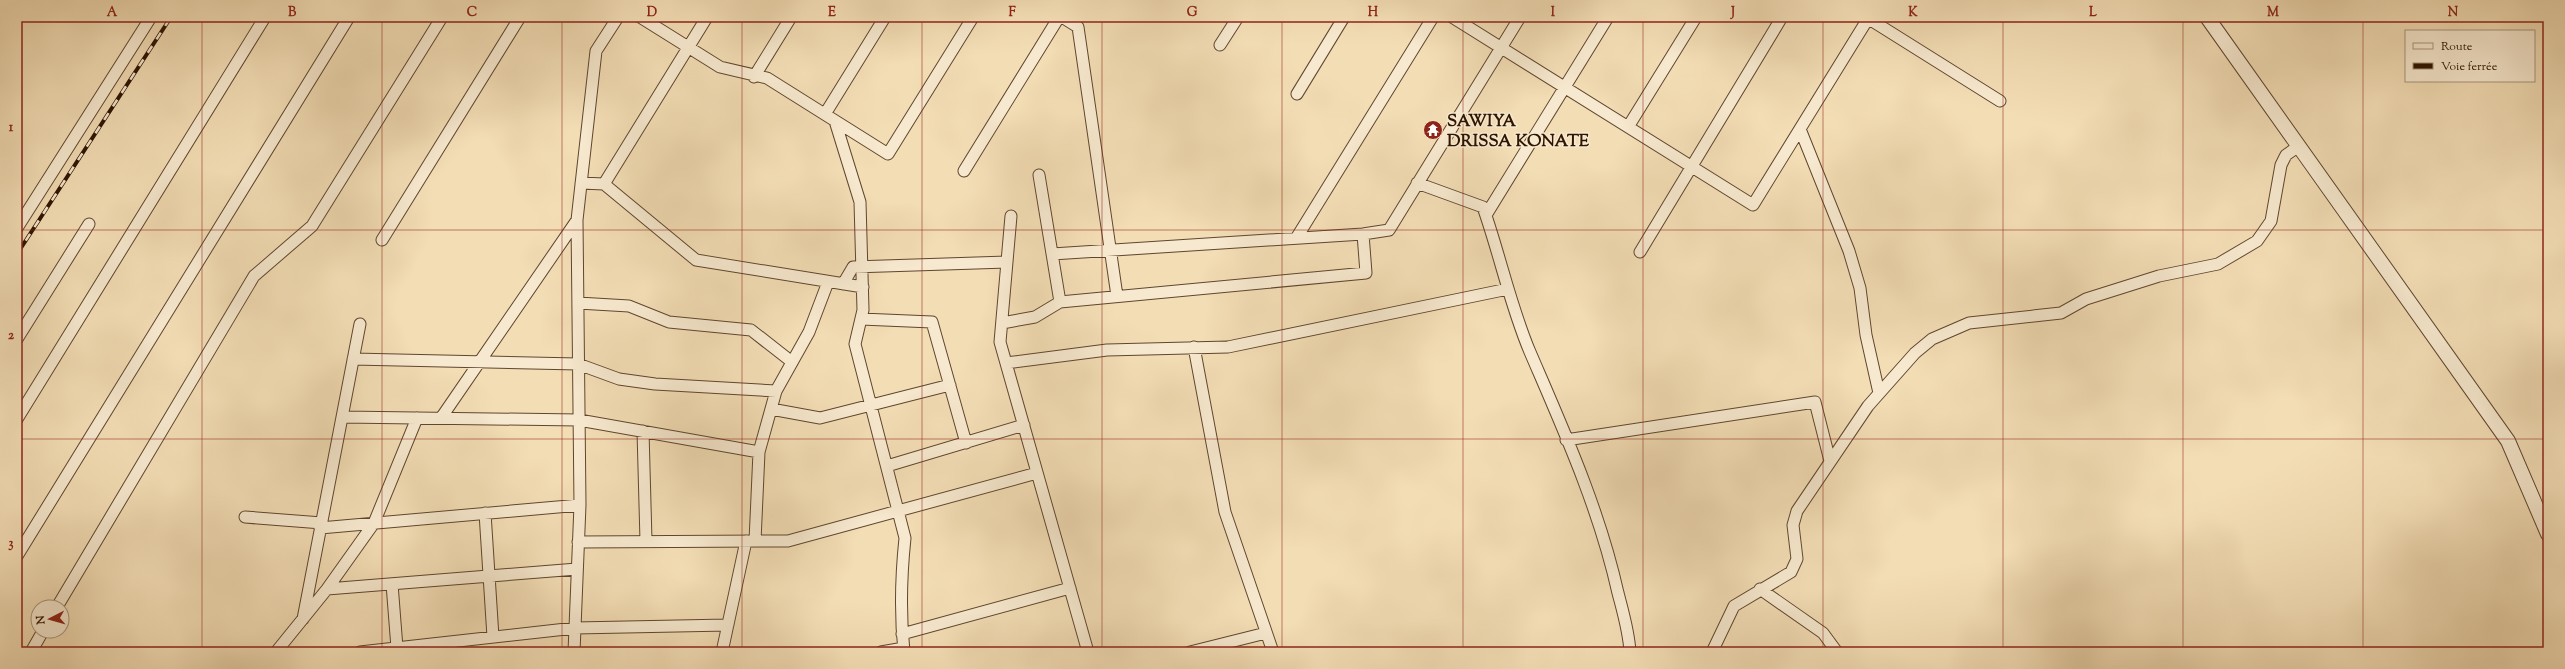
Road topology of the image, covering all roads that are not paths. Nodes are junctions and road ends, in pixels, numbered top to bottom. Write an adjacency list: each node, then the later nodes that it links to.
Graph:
1 (151, 17): 46 (street)
2 (265, 17): 80 (street)
3 (349, 17): 100 (street)
4 (442, 17): 107 (street)
5 (520, 17): 49 (street)
6 (618, 17): 39 (street)
7 (640, 17): 25 (street)
8 (707, 17): 25 (street)
9 (791, 17): 27 (street)
10 (885, 17): 31 (street)
11 (973, 17): 32 (street)
12 (1059, 17): 37 (street)
13 (1062, 17): 50 (street)
14 (1238, 17): 24 (street)
15 (1344, 17): 29 (street)
16 (1433, 17): 48 (street)
17 (1452, 17): 26 (street)
18 (1520, 17): 26 (street)
19 (1608, 17): 28 (street)
20 (1696, 17): 33 (street)
21 (1782, 17): 36 (street)
22 (1868, 17): 30 (street); 34 (street)
23 (2207, 17): 35 (street)
24 (1220, 45)
25 (688, 48): 27 (street); 41 (street)
26 (1501, 48): 28 (street); 40 (street)
27 (754, 77): 31 (street)
28 (1564, 88): 33 (street); 42 (street)
29 (1297, 94)
30 (2000, 101)
31 (825, 114): 32 (street)
32 (836, 121): 54 (street)
33 (1628, 127): 36 (street)
34 (1800, 129): 36 (street); 74 (street)
35 (2299, 146): 74 (street); 96 (street)
36 (1692, 168): 51 (street)
37 (964, 171)
38 (1039, 175): 52 (street)
39 (581, 183): 41 (street); 44 (street)
40 (1417, 183): 42 (street); 47 (street)
41 (604, 184): 55 (street)
42 (1486, 215): 58 (street)
43 (1011, 216): 53 (street)
44 (577, 220): 61 (street); 68 (street)
45 (89, 224): 65 (street)
46 (17, 228)
47 (1363, 234): 48 (street); 59 (street)
48 (1297, 237): 50 (street)
49 (382, 240)
50 (1110, 250): 52 (street); 59 (street)
51 (1640, 252)
52 (1052, 254): 60 (street)
53 (1007, 262): 54 (street); 63 (street)
54 (863, 267): 56 (street); 57 (street)
55 (828, 282): 56 (street); 69 (street)
56 (843, 284): 57 (street)
57 (863, 287): 62 (street)
58 (1508, 289): 66 (street); 84 (street)
59 (1117, 296): 60 (street)
60 (1060, 302): 63 (street)
61 (578, 303): 69 (street); 71 (street)
62 (861, 319): 72 (street); 75 (street)
63 (1002, 323): 70 (street)
64 (360, 324): 67 (street)
65 (17, 339)
66 (1194, 348): 70 (street); 112 (street)
67 (353, 359): 68 (street); 77 (street)
68 (479, 362): 71 (street); 79 (street)
69 (792, 362): 73 (street)
70 (1006, 363): 82 (street)
71 (578, 364): 73 (street); 81 (street)
72 (950, 385): 75 (street); 85 (street)
73 (776, 391): 76 (street)
74 (1879, 393): 87 (street)
75 (871, 405): 76 (street); 88 (street)
76 (771, 409): 86 (street)
77 (342, 417): 78 (street); 95 (street)
78 (417, 418): 79 (street); 94 (street)
79 (441, 418): 81 (street)
80 (17, 419)
81 (579, 420): 83 (street); 90 (street)
82 (1024, 425): 85 (street); 89 (street)
83 (643, 431): 86 (street); 99 (street)
84 (1566, 440): 87 (street); 126 (street)
85 (966, 443): 88 (street)
86 (759, 452): 97 (street)
87 (1830, 461): 106 (street)
88 (887, 466): 91 (street)
89 (1037, 473): 91 (street); 104 (street)
90 (580, 504): 92 (street); 98 (street)
91 (898, 511): 97 (street); 111 (street)
92 (485, 513): 94 (street); 102 (street)
93 (245, 517): 95 (street)
94 (374, 523): 95 (street); 105 (street)
95 (321, 525): 108 (street)
96 (2548, 534)
97 (751, 541): 99 (street); 109 (street)
98 (578, 542): 99 (street); 101 (street)
99 (646, 542)
100 (17, 556)
101 (577, 569): 102 (street); 110 (street)
102 (489, 576): 103 (street); 113 (street)
103 (392, 584): 105 (street); 115 (street)
104 (1070, 588): 111 (street); 123 (street)
105 (327, 589): 108 (street)
106 (1760, 589): 127 (street); 128 (street)
107 (62, 599)
108 (303, 619): 118 (street)
109 (728, 625): 110 (street); 121 (street)
110 (575, 628): 113 (street); 120 (street)
111 (902, 634): 116 (street)
112 (1266, 634): 124 (street); 125 (street)
113 (493, 637): 115 (street)
114 (38, 639): 117 (street)
115 (397, 648): 119 (street)
116 (904, 650): 122 (street)
117 (31, 652)
118 (276, 652)
119 (360, 652)
120 (574, 652)
121 (722, 652)
122 (881, 652)
123 (1088, 652)
124 (1190, 652)
125 (1273, 652)
126 (1630, 652)
127 (1712, 652)
128 (1837, 652)

